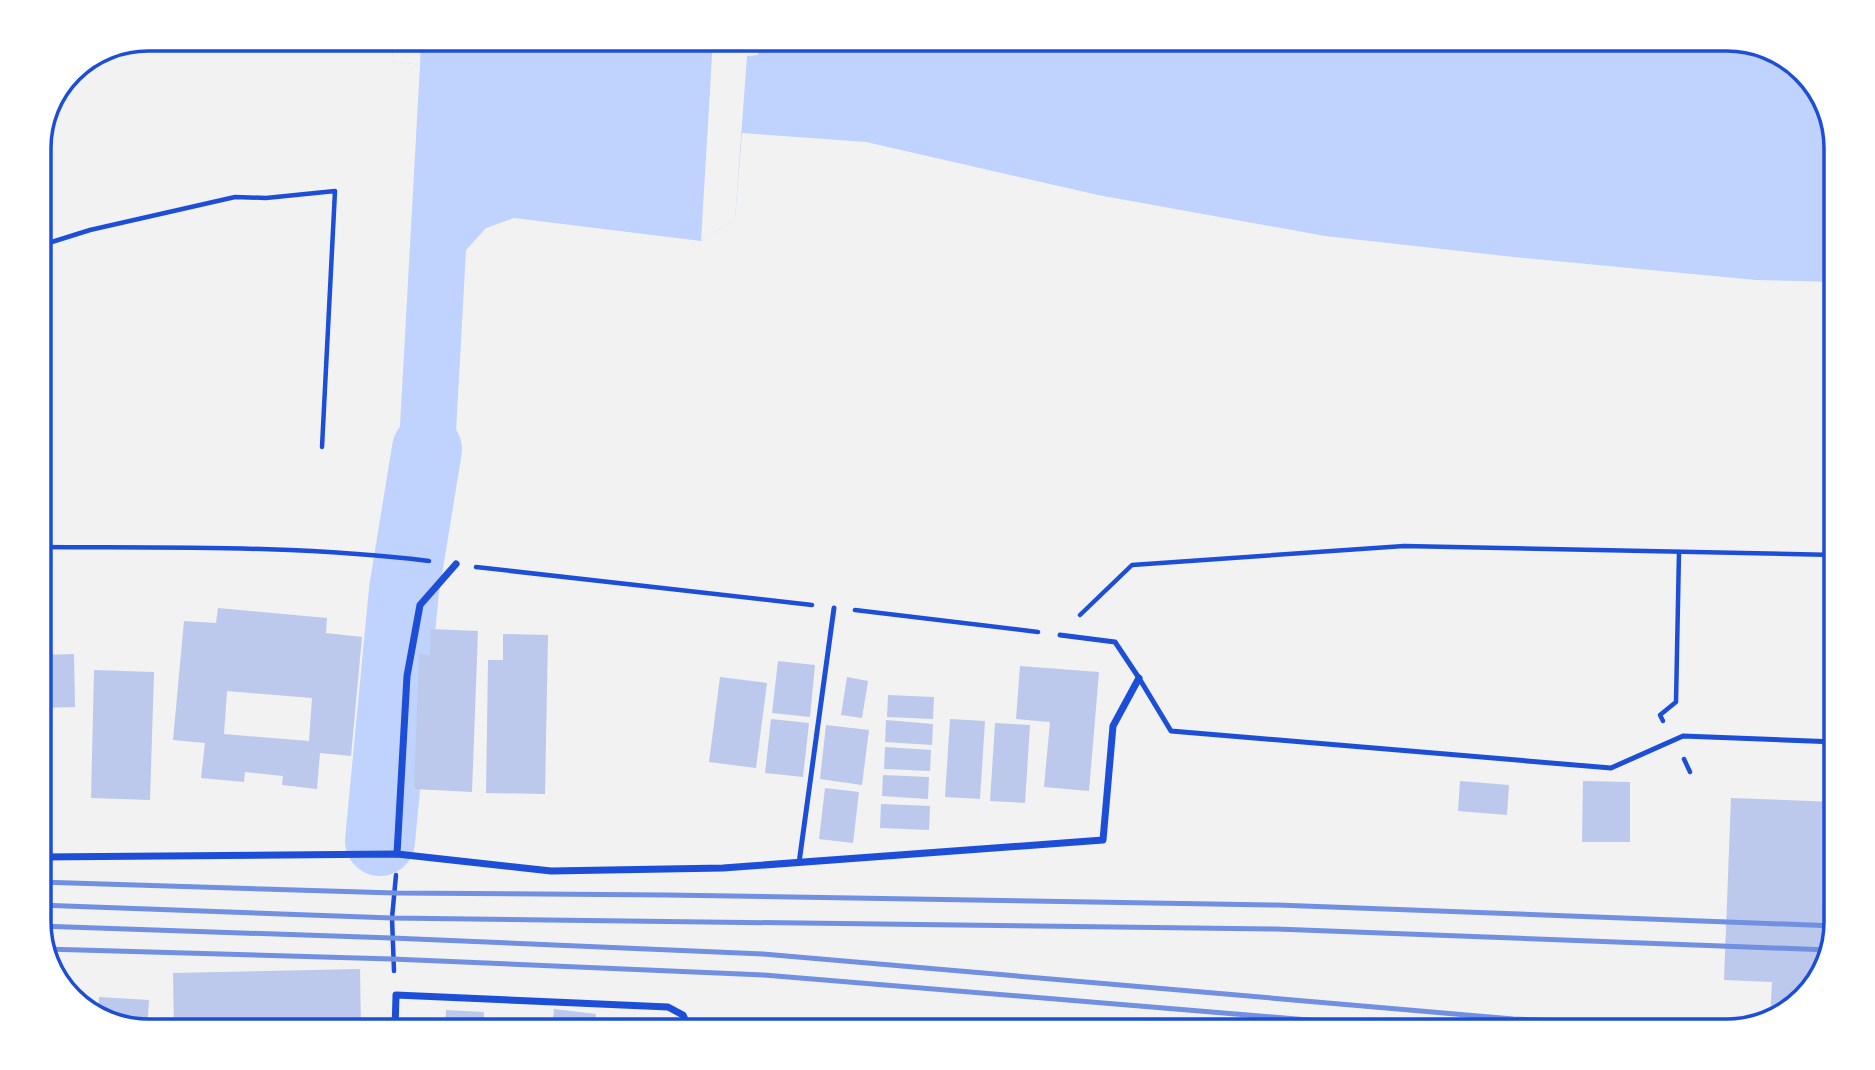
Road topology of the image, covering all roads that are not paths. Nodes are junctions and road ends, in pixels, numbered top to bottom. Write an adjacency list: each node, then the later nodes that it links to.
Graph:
1 (456, 564): 6 (street)
2 (834, 608): 8 (lane)
3 (1060, 635): 4 (lane)
4 (1139, 678): 5 (lane); 8 (street)
5 (1824, 742)
6 (397, 854): 7 (street); 8 (street)
7 (51, 857)
8 (799, 863)
9 (395, 1019): 10 (street)
10 (685, 1019)

